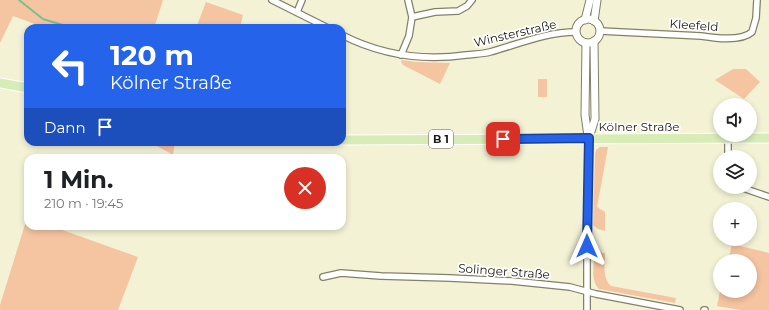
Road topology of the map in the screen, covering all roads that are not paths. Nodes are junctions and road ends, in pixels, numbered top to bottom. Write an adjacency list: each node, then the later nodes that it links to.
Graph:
1 (272, 0): 8 (street)
2 (302, 0): 8 (street)
3 (408, 0): 9 (street)
4 (472, 0): 9 (street)
5 (590, 0): 10 (street)
6 (597, 0): 11 (street)
7 (757, 0): 13 (street, Kleefeld)
8 (296, 12): 12 (street)
9 (412, 17): 18 (street)
10 (584, 20): 11 (street); 14 (street)
11 (594, 21): 13 (street)
12 (320, 24)
13 (600, 31): 16 (street)
14 (576, 32): 17 (street); 18 (street, Winsterstraße)
15 (346, 37): 18 (street, Winsterstraße)
16 (594, 41): 17 (street); 21 (street)
17 (586, 43): 21 (street)
18 (400, 55)
19 (0, 82): 20 (main road)
20 (24, 87)
21 (589, 138): 22 (main road, Kölner Straße / B 1); 25 (main road, Kölner Straße / B 1); 29 (street)
22 (713, 138)
23 (757, 138): 24 (main road, Kölner Straße / B 1)
24 (769, 138)
25 (346, 140)
26 (757, 193): 27 (street)
27 (769, 197)
28 (323, 277): 29 (street, Solinger Straße)
29 (586, 290): 30 (street); 31 (street, Solinger Straße)
30 (587, 310)
31 (680, 310)

